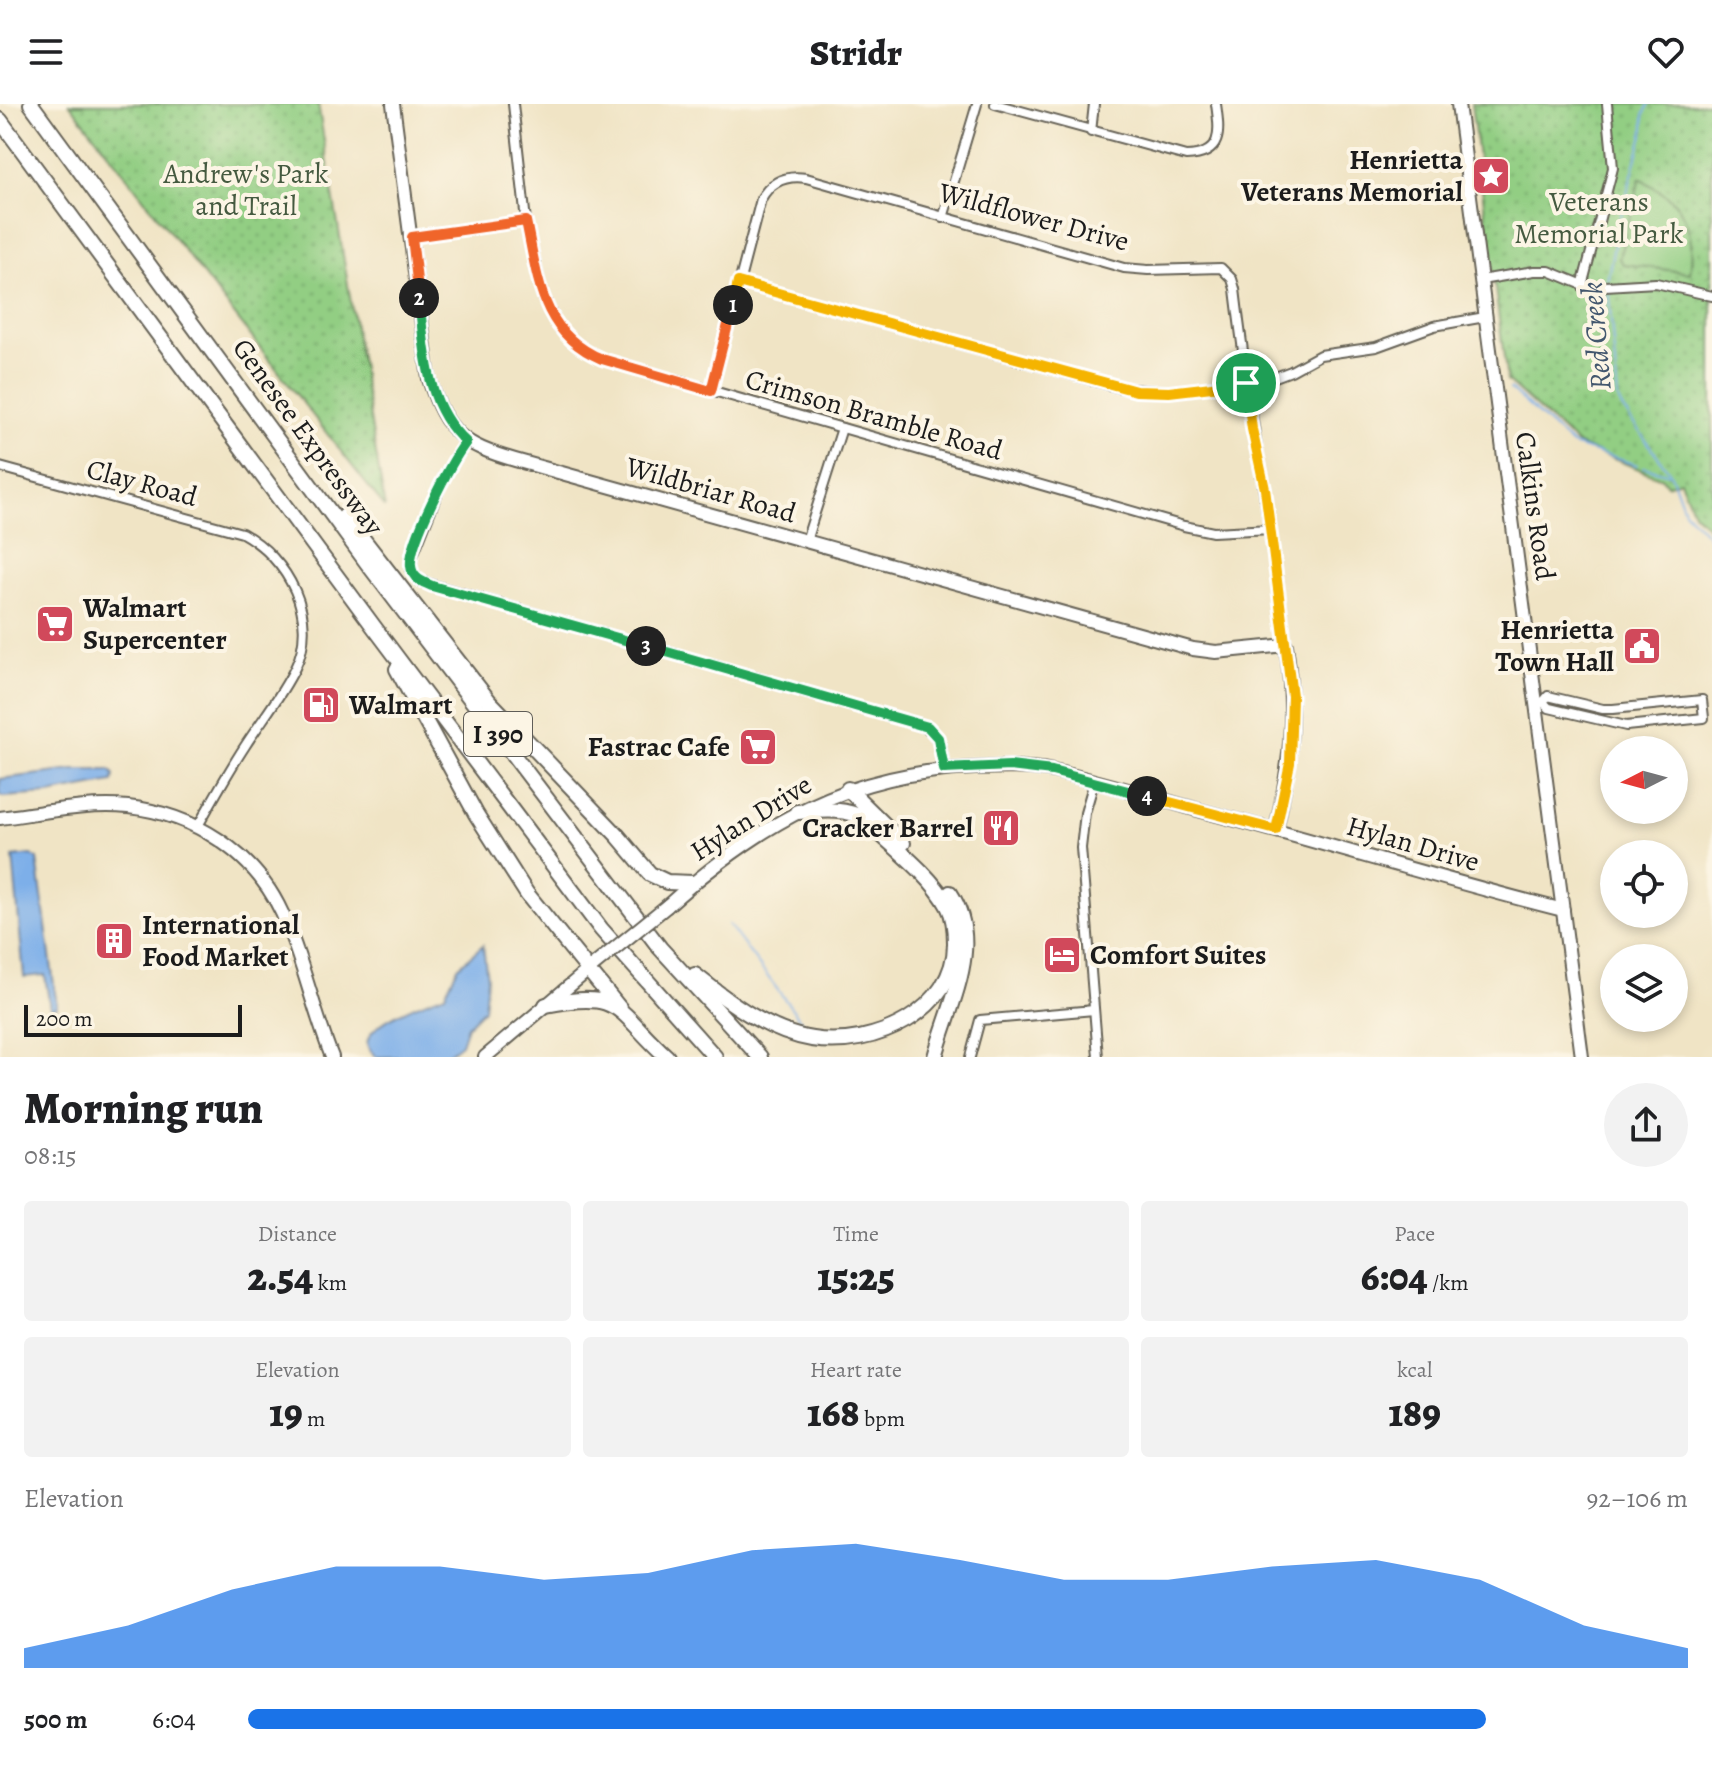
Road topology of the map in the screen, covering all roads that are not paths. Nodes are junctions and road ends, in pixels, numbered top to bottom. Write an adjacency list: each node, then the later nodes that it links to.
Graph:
1 (31, 104): 22 (highway, Genesee Expressway / I 390)
2 (393, 104): 14 (main road)
3 (513, 104): 13 (street, Crimson Bramble Road)
4 (977, 104): 12 (street)
5 (995, 104): 11 (street)
6 (1094, 104): 11 (street)
7 (1216, 104): 11 (street)
8 (1458, 104): 15 (main road, Calkins Road)
9 (1607, 104): 17 (street)
10 (0, 120): 28 (highway, Genesee Expressway / I 390)
11 (1091, 132)
12 (943, 218): 16 (street, Wildflower Drive); 20 (street, Wildflower Drive)
13 (526, 221): 14 (street); 21 (street, Crimson Bramble Road)
14 (412, 237): 24 (main road)
15 (1481, 280): 17 (street); 19 (main road, Calkins Road)
16 (738, 282): 20 (street); 21 (street, Wildflower Drive)
17 (1582, 286): 18 (street)
18 (1712, 296)
19 (1485, 317): 20 (street); 30 (main road, Calkins Road)
20 (1246, 383): 26 (street, Wildflower Drive)
21 (711, 391): 23 (street, Crimson Bramble Road)
22 (250, 400): 38 (highway); 40 (highway, Genesee Expressway / I 390)
23 (842, 428): 26 (street, Crimson Bramble Road); 27 (street)
24 (466, 442): 27 (main road, Wildbriar Road); 31 (street)
25 (0, 467): 36 (street, Clay Road)
26 (1271, 529): 29 (street, Wildflower Drive)
27 (806, 541): 29 (main road, Wildbriar Road)
28 (374, 627): 41 (highway); 48 (highway, Genesee Expressway / I 390)
29 (1286, 645): 37 (main road, Wildflower Drive)
30 (1540, 702): 30 (street); 39 (main road, Calkins Road)
31 (944, 769): 32 (main road, Hylan Drive); 33 (main road, Hylan Drive)
32 (1094, 782): 37 (main road, Hylan Drive); 44 (street)
33 (848, 789): 34 (main road, Hylan Drive); 50 (highway)
34 (797, 812): 38 (main road, Hylan Drive); 40 (highway)
35 (0, 818): 36 (main road)
36 (198, 826): 45 (main road)
37 (1276, 830): 39 (main road, Hylan Drive)
38 (693, 883): 41 (main road, Hylan Drive, bridge)
39 (1563, 910): 53 (main road, Calkins Road)
40 (660, 948): 49 (highway, Genesee Expressway / I 390)
41 (590, 968): 42 (main road, Hylan Drive); 43 (highway)
42 (546, 1005): 43 (highway); 46 (main road, Hylan Drive)
43 (620, 1009): 47 (highway)
44 (1094, 1010): 51 (street); 52 (street)
45 (332, 1057)
46 (485, 1057)
47 (667, 1057)
48 (715, 1057)
49 (760, 1057)
50 (935, 1057)
51 (970, 1057)
52 (1098, 1057)
53 (1582, 1057)

